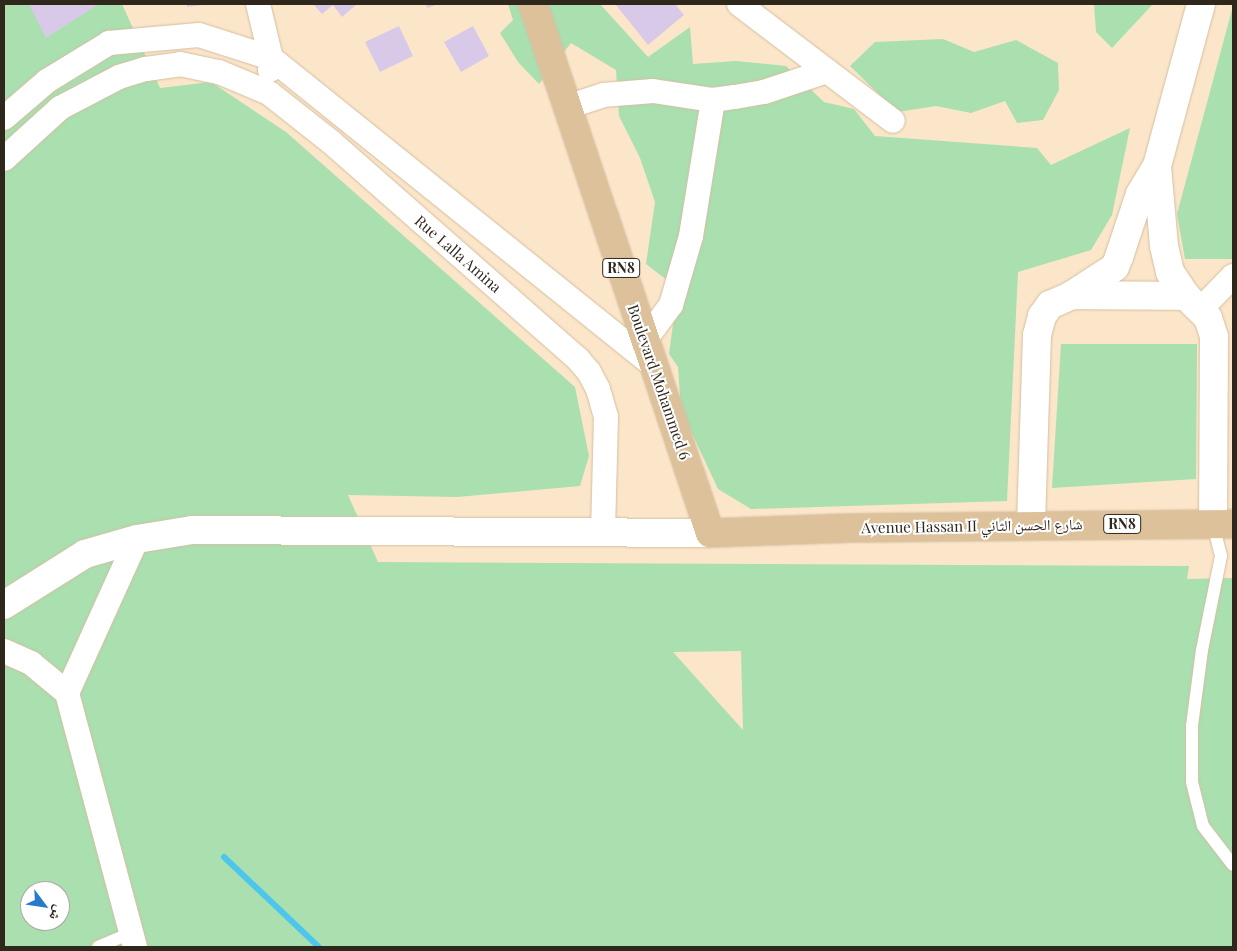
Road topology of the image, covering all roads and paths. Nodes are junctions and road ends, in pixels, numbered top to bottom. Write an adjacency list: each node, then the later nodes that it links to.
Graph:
1 (258, 4): 5 (street)
2 (533, 4): 10 (main road, Boulevard Mohammed 6 / RN8)
3 (739, 4): 6 (street)
4 (1201, 4): 15 (main road)
5 (271, 58): 7 (street); 8 (street); 20 (street)
6 (827, 71): 9 (street); 13 (street)
7 (47, 81): 11 (street); 12 (street)
8 (269, 93): 11 (street, Rue Lalla Amina); 23 (street, Rue Lalla Amina)
9 (713, 100): 10 (street); 19 (street)
10 (567, 107): 19 (main road, Boulevard Mohammed 6 / RN8)
11 (60, 108): 14 (street, Rue Lalla Amina)
12 (4, 118)
13 (893, 121)
14 (4, 159)
15 (1156, 166): 17 (main road); 18 (main road)
16 (1233, 276): 18 (street)
17 (1072, 295): 18 (main road); 22 (main road)
18 (1193, 303): 21 (main road)
19 (645, 340): 20 (main road, Boulevard Mohammed 6 / RN8)
20 (654, 365): 24 (main road, Boulevard Mohammed 6 / RN8)
21 (1223, 524): 22 (main road, Avenue Hassan II شارع الحسن الثاني / RN8); 29 (lane)
22 (1031, 525): 24 (main road, Avenue Hassan II شارع الحسن الثاني / RN8)
23 (602, 532): 24 (main road); 25 (main road)
24 (710, 533)
25 (137, 539): 26 (main road); 28 (street)
26 (4, 605)
27 (4, 651): 28 (street)
28 (67, 692): 30 (street)
29 (1233, 865)
30 (133, 940): 31 (lane)
31 (98, 947)

